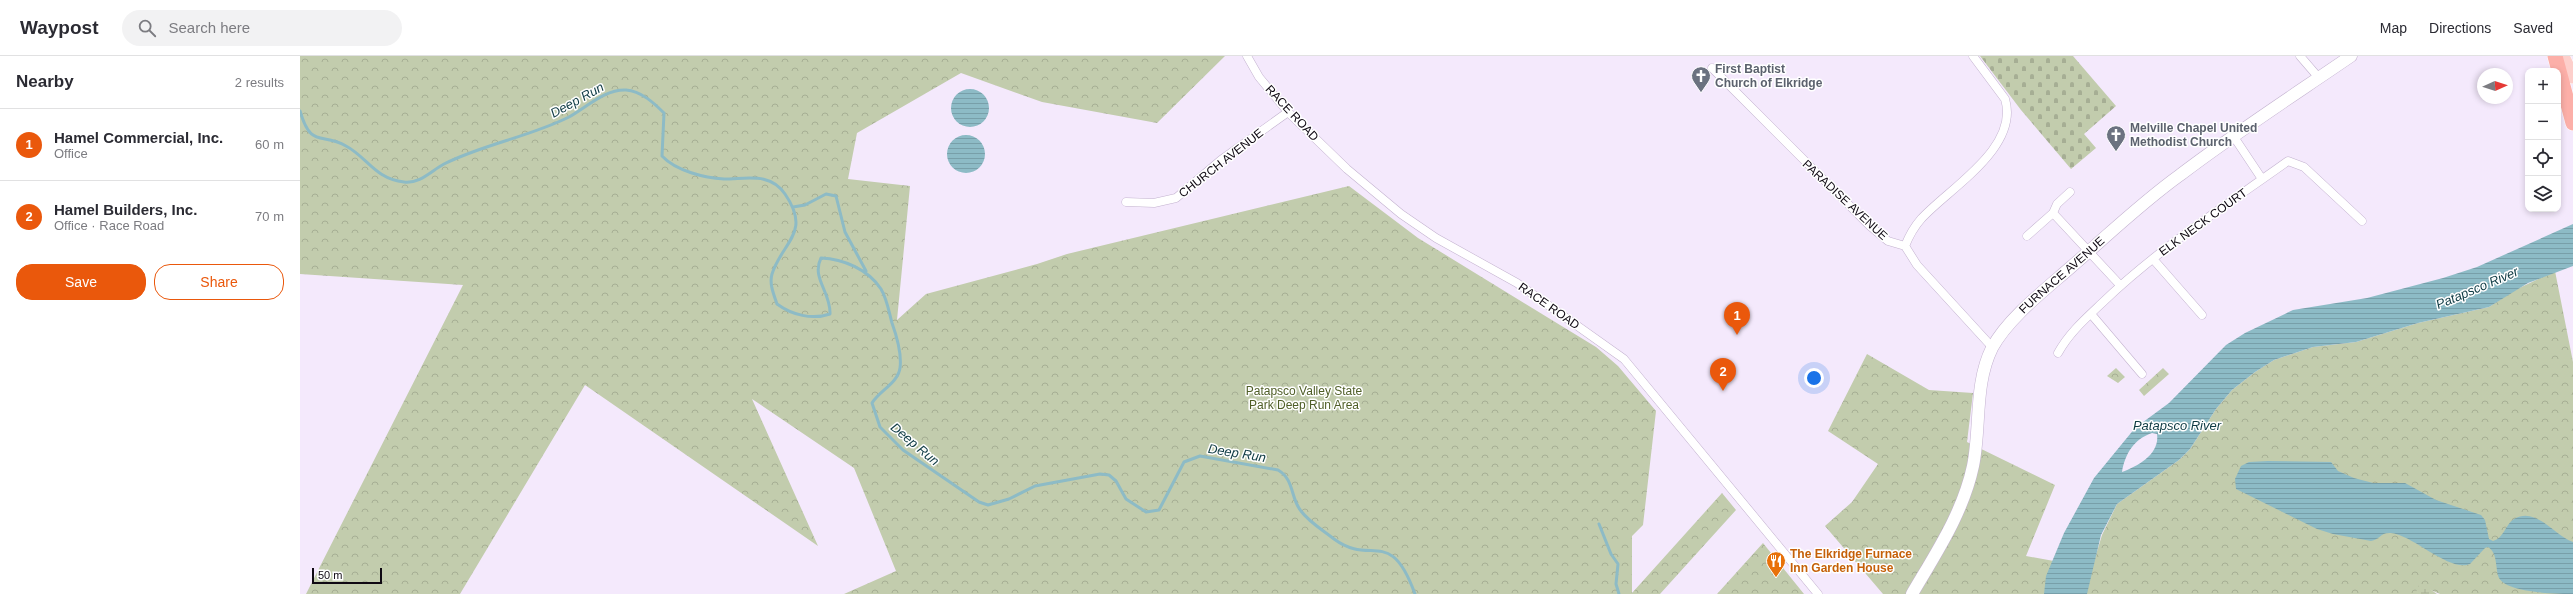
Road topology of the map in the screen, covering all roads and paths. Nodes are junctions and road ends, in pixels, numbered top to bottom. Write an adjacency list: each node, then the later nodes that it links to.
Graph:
1 (1247, 56): 10 (street, RACE ROAD)
2 (1973, 56): 19 (street)
3 (2300, 56): 8 (street)
4 (2351, 56): 8 (street, FURNACE AVENUE)
5 (2555, 56): 11 (highway)
6 (2563, 56): 9 (main road)
7 (1712, 68): 19 (street, PARADISE AVENUE)
8 (2319, 78): 12 (street, FURNACE AVENUE)
9 (2573, 78)
10 (1288, 112): 15 (street, CHURCH AVENUE); 28 (street, RACE ROAD)
11 (2573, 123)
12 (2234, 137): 13 (street); 20 (street, FURNACE AVENUE)
13 (2262, 179): 17 (street, ELK NECK COURT); 21 (street, ELK NECK COURT)
14 (2070, 192): 16 (street)
15 (1126, 202)
16 (2053, 213): 18 (street); 20 (street)
17 (2362, 221)
18 (2028, 236)
19 (1905, 246): 25 (street)
20 (2089, 251): 22 (street); 25 (street, FURNACE AVENUE)
21 (2154, 259): 22 (street, ELK NECK COURT); 24 (street)
22 (2120, 286): 23 (street, ELK NECK COURT)
23 (2091, 314): 26 (street, ELK NECK COURT); 27 (street)
24 (2202, 315)
25 (1992, 348): 29 (street, FURNACE AVENUE)
26 (2058, 353)
27 (2142, 374)
28 (1818, 594)
29 (1912, 594)

